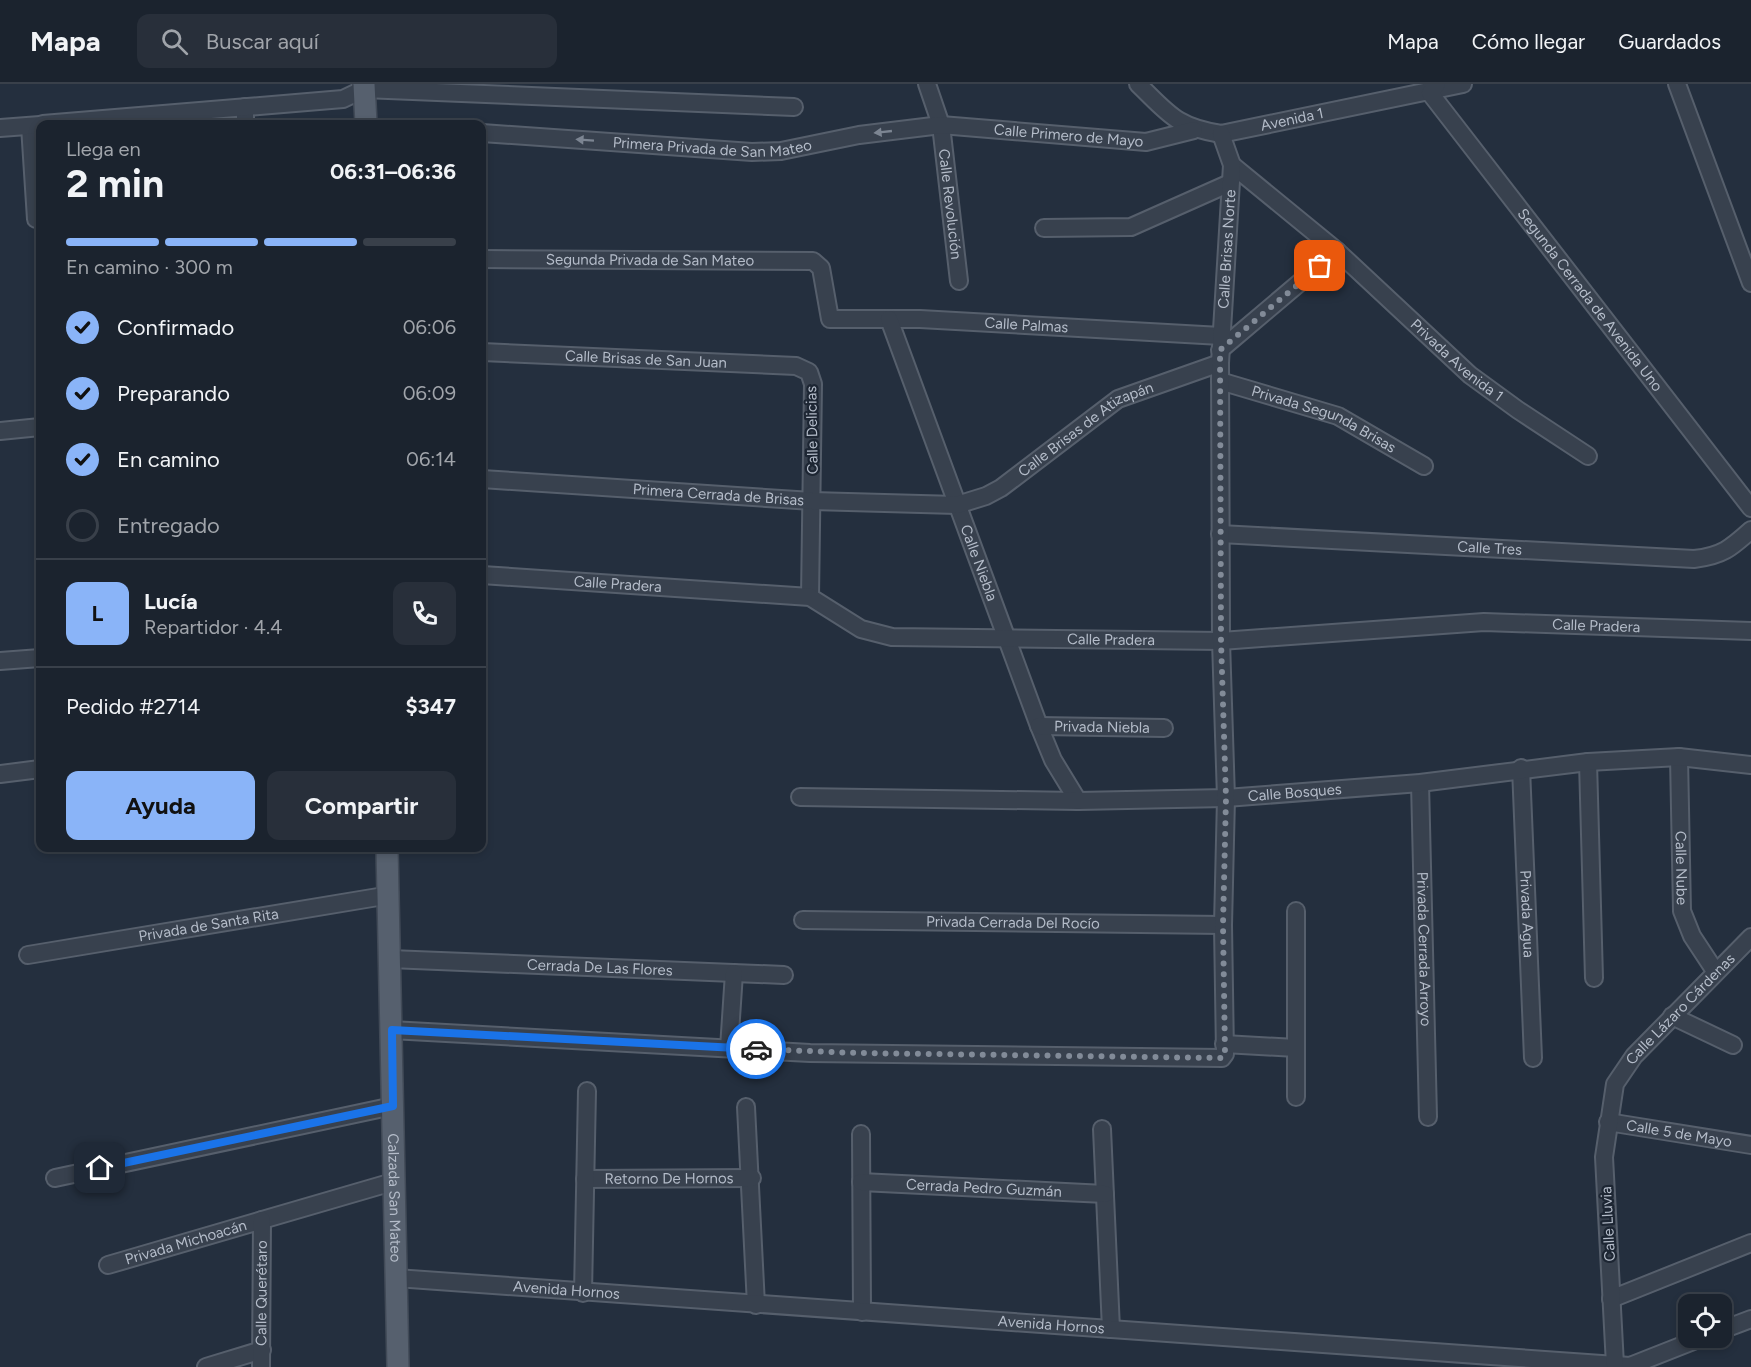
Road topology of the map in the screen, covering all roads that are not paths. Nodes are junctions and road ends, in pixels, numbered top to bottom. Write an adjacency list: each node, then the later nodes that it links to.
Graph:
1 (927, 84): 13 (street, Calle Revolución)
2 (1138, 84): 15 (street, Avenida 1)
3 (1463, 84): 6 (street, Avenida 1)
4 (1677, 84): 24 (street)
5 (364, 87): 7 (street); 8 (street); 11 (main road)
6 (1433, 88): 17 (street, Avenida 1); 38 (street, Segunda Cerrada de Avenida Uno)
7 (245, 107): 9 (street); 10 (street)
8 (794, 107)
9 (136, 120)
10 (246, 120)
11 (366, 120)
12 (36, 125): 14 (street)
13 (941, 126): 15 (street, Calle Primero de Mayo); 16 (street, Primera Privada de San Mateo, one-way to 16); 23 (street, Calle Revolución)
14 (0, 128)
15 (1194, 130): 17 (street, Avenida 1)
16 (486, 134)
17 (1221, 135): 18 (street, Calle Brisas Norte)
18 (1232, 165): 19 (street, Calle Brisas Norte); 21 (street, Privada Avenida 1)
19 (1230, 183): 20 (street); 27 (street, Calle Brisas Norte)
20 (1044, 228)
21 (1337, 251): 27 (street); 33 (street, Privada Avenida 1)
22 (486, 259): 25 (street, Segunda Privada de San Mateo)
23 (958, 281)
24 (1751, 283)
25 (830, 319): 26 (street, Calle Palmas)
26 (889, 319): 27 (street, Calle Palmas); 37 (street, Calle Niebla)
27 (1220, 349): 30 (street, Calle Brisas Norte); 37 (street, Calle Brisas de Atizapán)
28 (486, 352): 29 (street, Calle Brisas de San Juan)
29 (809, 372): 36 (street, Calle Delicias)
30 (1220, 381): 34 (street, Privada Segunda Brisas); 40 (street, Calle Brisas Norte)
31 (36, 428): 32 (street)
32 (0, 431)
33 (1588, 456)
34 (1424, 466)
35 (486, 479): 36 (street, Primera Cerrada de Brisas)
36 (813, 501): 37 (street, Primera Cerrada de Brisas); 42 (street, Calle Delicias)
37 (957, 505): 44 (street, Calle Niebla)
38 (1751, 508)
39 (1751, 530): 40 (street, Calle Tres)
40 (1220, 534): 45 (street, Calle Brisas Norte)
41 (486, 575): 42 (street, Calle Pradera)
42 (810, 597): 44 (street, Calle Pradera)
43 (1751, 631): 45 (street, Calle Pradera)
44 (1008, 638): 45 (street, Calle Pradera); 48 (street, Calle Niebla)
45 (1221, 641): 58 (street, Calle Brisas Norte)
46 (36, 658): 47 (street)
47 (0, 661)
48 (1039, 726): 49 (street, Privada Niebla); 59 (street, Calle Niebla)
49 (1164, 728)
50 (1679, 757): 51 (street, Calle Bosques); 52 (street, Calle Bosques); 68 (street, Calle Nube)
51 (1588, 762): 53 (street, Calle Bosques); 71 (street)
52 (1751, 765)
53 (1521, 768): 56 (street, Calle Bosques); 78 (street, Privada Agua)
54 (36, 770): 55 (street)
55 (0, 774)
56 (1420, 783): 58 (street, Calle Bosques); 84 (street, Privada Cerrada Arroyo)
57 (800, 797): 59 (street, Calle Bosques)
58 (1226, 798): 59 (street, Calle Bosques); 64 (street, Calle Brisas Norte)
59 (1078, 801)
60 (387, 852): 61 (main road, Calzada San Mateo)
61 (390, 896): 66 (street, Privada de Santa Rita); 67 (main road, Calzada San Mateo)
62 (1296, 911): 76 (street)
63 (803, 920): 64 (street, Privada Cerrada Del Rocío)
64 (1223, 925): 77 (street, Calle Brisas Norte)
65 (1751, 937): 68 (street, Calle Lázaro Cárdenas)
66 (28, 955)
67 (390, 959): 69 (street, Cerrada De Las Flores); 73 (main road, Calzada San Mateo)
68 (1715, 971): 72 (street, Calle Lázaro Cárdenas)
69 (734, 973): 70 (street, Cerrada De Las Flores); 75 (street)
70 (784, 975)
71 (1594, 978)
72 (1672, 1016): 74 (street); 79 (street, Calle Lázaro Cárdenas)
73 (392, 1030): 75 (street); 82 (main road, Calzada San Mateo)
74 (1733, 1046)
75 (729, 1048): 77 (street)
76 (1296, 1048): 77 (street); 81 (street)
77 (1223, 1051)
78 (1533, 1058)
79 (1615, 1084): 85 (street, Calle Lluvia)
80 (587, 1091): 90 (street)
81 (1296, 1097)
82 (393, 1106): 89 (street); 92 (main road, Calzada San Mateo)
83 (746, 1107): 91 (street)
84 (1428, 1117)
85 (1608, 1122): 88 (street, Calle 5 de Mayo); 100 (street, Calle Lluvia)
86 (1102, 1129): 94 (street)
87 (861, 1134): 93 (street)
88 (1751, 1145)
89 (55, 1178)
90 (585, 1179): 91 (street, Retorno De Hornos); 99 (street)
91 (752, 1179): 101 (street)
92 (396, 1181): 95 (street, Privada Michoacán); 98 (main road, Calzada San Mateo)
93 (861, 1182): 94 (street, Cerrada Pedro Guzmán); 102 (street)
94 (1105, 1194): 105 (street)
95 (262, 1220): 97 (street, Privada Michoacán); 107 (street, Calle Querétaro)
96 (1751, 1243): 100 (street)
97 (108, 1265)
98 (396, 1278): 99 (street, Avenida Hornos); 111 (main road, Calzada San Mateo)
99 (583, 1293): 101 (street, Avenida Hornos)
100 (1611, 1299): 109 (street, Calle Lluvia)
101 (756, 1305): 102 (street, Avenida Hornos)
102 (862, 1312): 105 (street, Avenida Hornos)
103 (1751, 1319): 104 (street)
104 (1732, 1326)
105 (1111, 1329): 108 (street, Avenida Hornos)
106 (1678, 1347): 109 (street, Avenida Hornos)
107 (262, 1359): 110 (street)
108 (1473, 1361): 109 (street, Avenida Hornos)
109 (1615, 1366)
110 (206, 1367)
111 (398, 1367)

